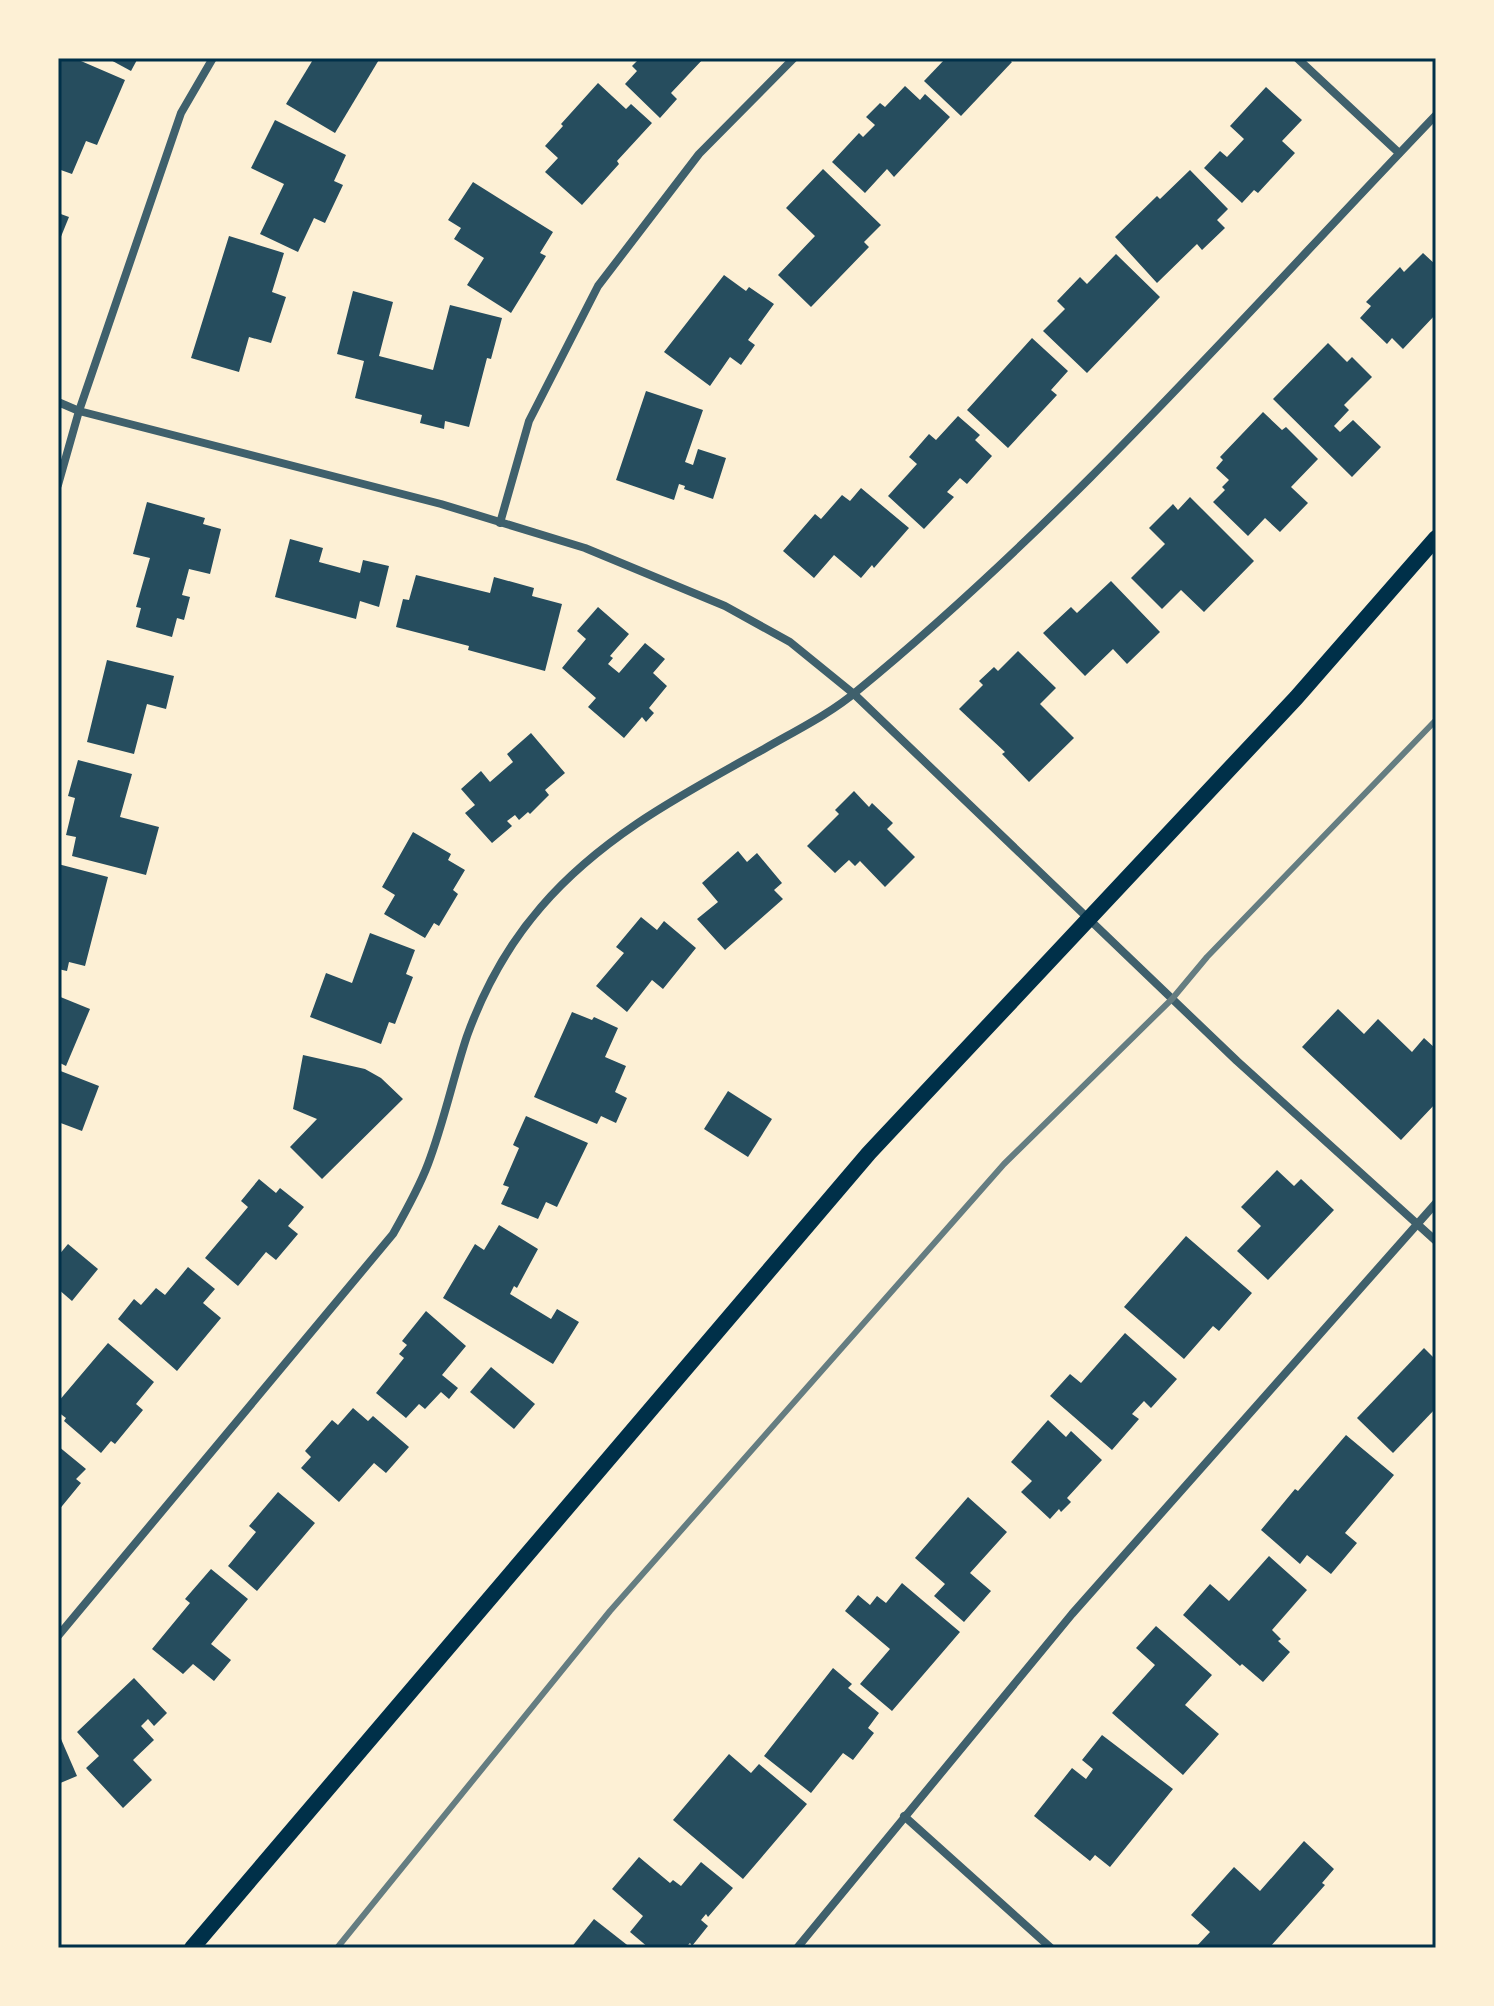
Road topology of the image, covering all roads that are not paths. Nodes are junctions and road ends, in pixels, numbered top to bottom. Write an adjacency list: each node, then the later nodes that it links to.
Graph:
1 (213, 58): 7 (street)
2 (794, 58): 9 (street)
3 (1297, 58): 5 (street)
4 (1436, 115): 5 (street)
5 (1399, 153): 11 (street)
6 (58, 402): 7 (street)
7 (79, 411): 8 (street); 9 (street)
8 (58, 485)
9 (500, 523): 11 (street)
10 (1436, 538): 12 (main road)
11 (854, 694): 12 (street); 16 (street)
12 (1088, 919): 14 (street); 18 (main road)
13 (1436, 1203): 14 (street)
14 (1417, 1224): 15 (street); 17 (street)
15 (1436, 1241)
16 (58, 1636)
17 (904, 1816): 19 (street); 20 (street)
18 (192, 1948)
19 (797, 1948)
20 (1051, 1948)

